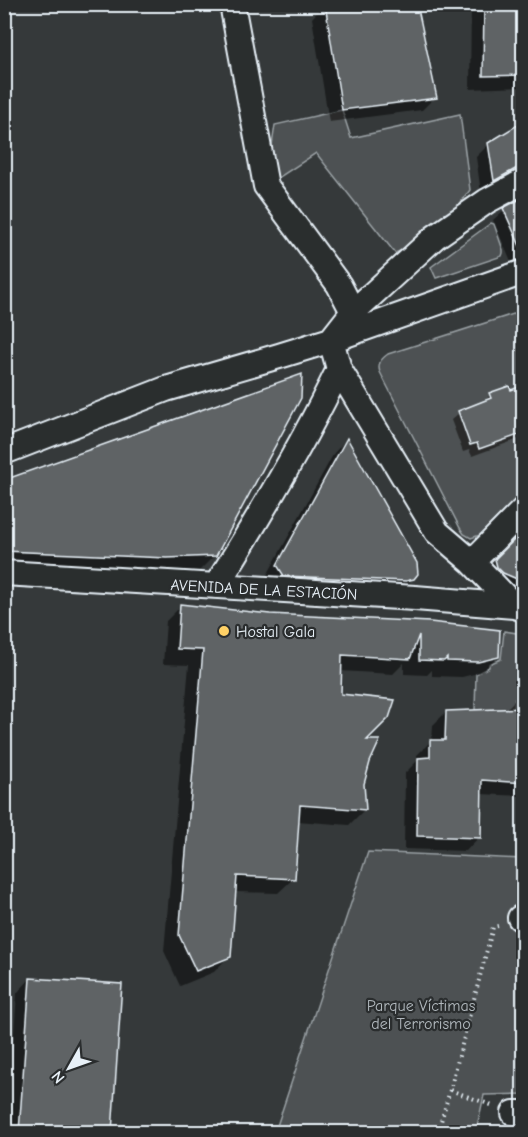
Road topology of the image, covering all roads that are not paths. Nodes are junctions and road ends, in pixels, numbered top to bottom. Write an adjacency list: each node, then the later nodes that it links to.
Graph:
1 (232, 4): 4 (street)
2 (524, 181): 4 (street)
3 (524, 272): 5 (street)
4 (353, 312): 5 (street)
5 (331, 340): 6 (street); 7 (street)
6 (339, 369): 9 (street); 11 (street)
7 (4, 452)
8 (524, 509): 9 (street)
9 (472, 562): 12 (street)
10 (4, 573): 11 (street, AVENIDA DE LA ESTACIÓN)
11 (216, 586): 12 (street, AVENIDA DE LA ESTACIÓN)
12 (519, 608)

